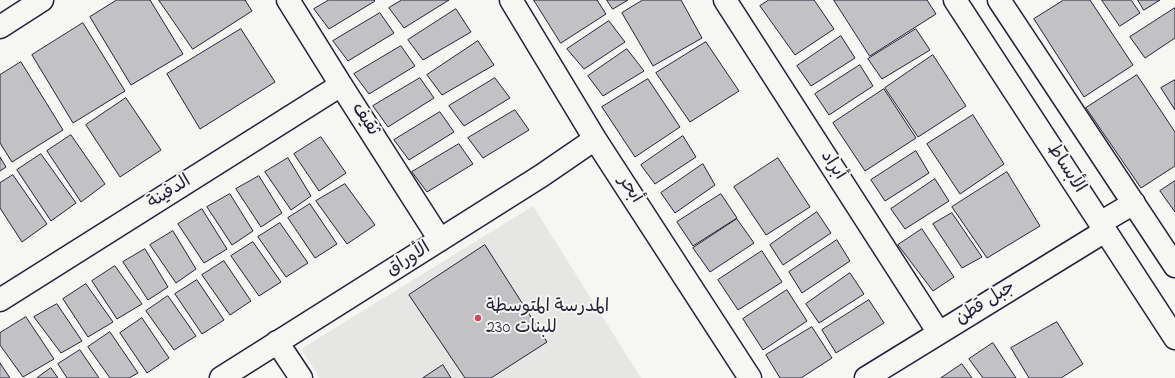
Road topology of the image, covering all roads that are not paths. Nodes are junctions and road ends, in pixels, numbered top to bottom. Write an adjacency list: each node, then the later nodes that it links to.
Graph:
1 (42, 0): 7 (street)
2 (288, 0): 8 (street, ثقيف)
3 (511, 0): 9 (street, أبحر)
4 (725, 0): 15 (street, أبراد)
5 (955, 0): 11 (street, الأبساط)
6 (999, 0): 10 (street)
7 (0, 27)
8 (341, 85): 12 (street, ثقيف); 14 (street, الدفينة)
9 (595, 139): 12 (street, الأوراق); 20 (street, أبحر)
10 (1134, 203): 11 (street, جبل قطن); 13 (street)
11 (1103, 227): 15 (street, جبل قطن); 16 (street, الأبساط)
12 (440, 240): 17 (street, الأوراق)
13 (1175, 266)
14 (0, 300)
15 (939, 333): 21 (street, جبل قطن)
16 (1175, 338)
17 (277, 342): 18 (street, الأوراق); 19 (street)
18 (221, 378)
19 (300, 378)
20 (750, 378)
21 (866, 378)

